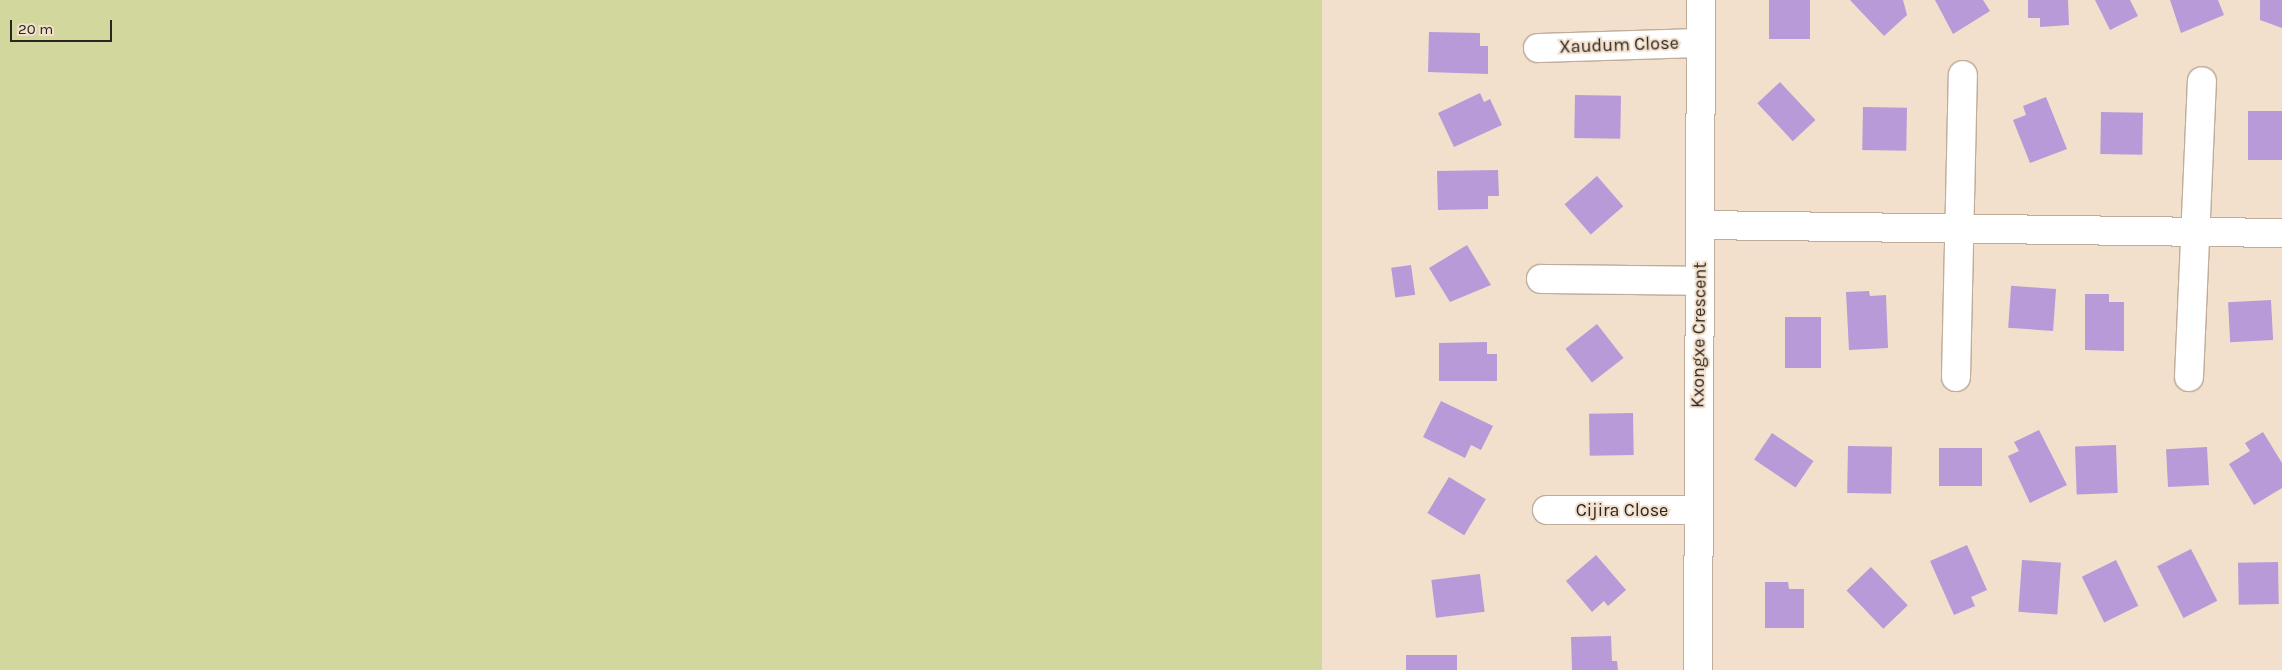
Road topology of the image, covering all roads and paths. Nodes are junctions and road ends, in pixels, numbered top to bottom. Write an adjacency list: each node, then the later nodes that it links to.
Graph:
1 (1701, 0): 2 (street, Kxongxe Crescent)
2 (1700, 43): 3 (street, Xaudum Close); 6 (street, Kxongxe Crescent)
3 (1538, 48)
4 (1962, 75): 7 (street)
5 (2202, 81): 8 (street)
6 (1700, 224): 7 (street); 11 (street, Kxongxe Crescent)
7 (1957, 226): 8 (street); 12 (street)
8 (2198, 231): 9 (street); 13 (street)
9 (2282, 233)
10 (1542, 279): 11 (street)
11 (1700, 281): 15 (street, Kxongxe Crescent)
12 (1956, 376)
13 (2189, 377)
14 (1547, 510): 15 (street, Cijira Close)
15 (1697, 510): 16 (street, Kxongxe Crescent)
16 (1698, 670)

